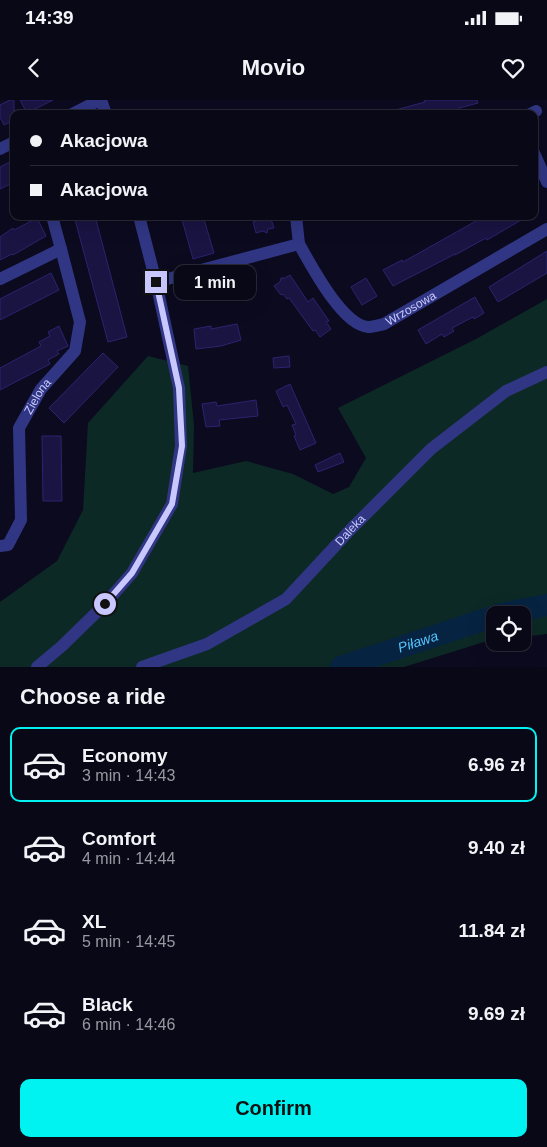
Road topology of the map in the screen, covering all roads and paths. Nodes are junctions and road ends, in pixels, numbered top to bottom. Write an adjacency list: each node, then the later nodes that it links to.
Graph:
1 (100, 100): 2 (street)
2 (80, 110)
3 (538, 162): 4 (street)
4 (547, 182)
5 (53, 220): 10 (street, Zielona)
6 (140, 220): 12 (street)
7 (296, 220): 9 (street, Wrzosowa)
8 (547, 229): 9 (street, Wrzosowa)
9 (299, 244): 12 (street)
10 (61, 248): 11 (street); 14 (street, Zielona)
11 (0, 279)
12 (156, 282): 15 (street)
13 (547, 372): 16 (street, Daleka)
14 (0, 546)
15 (37, 667)
16 (142, 667)

